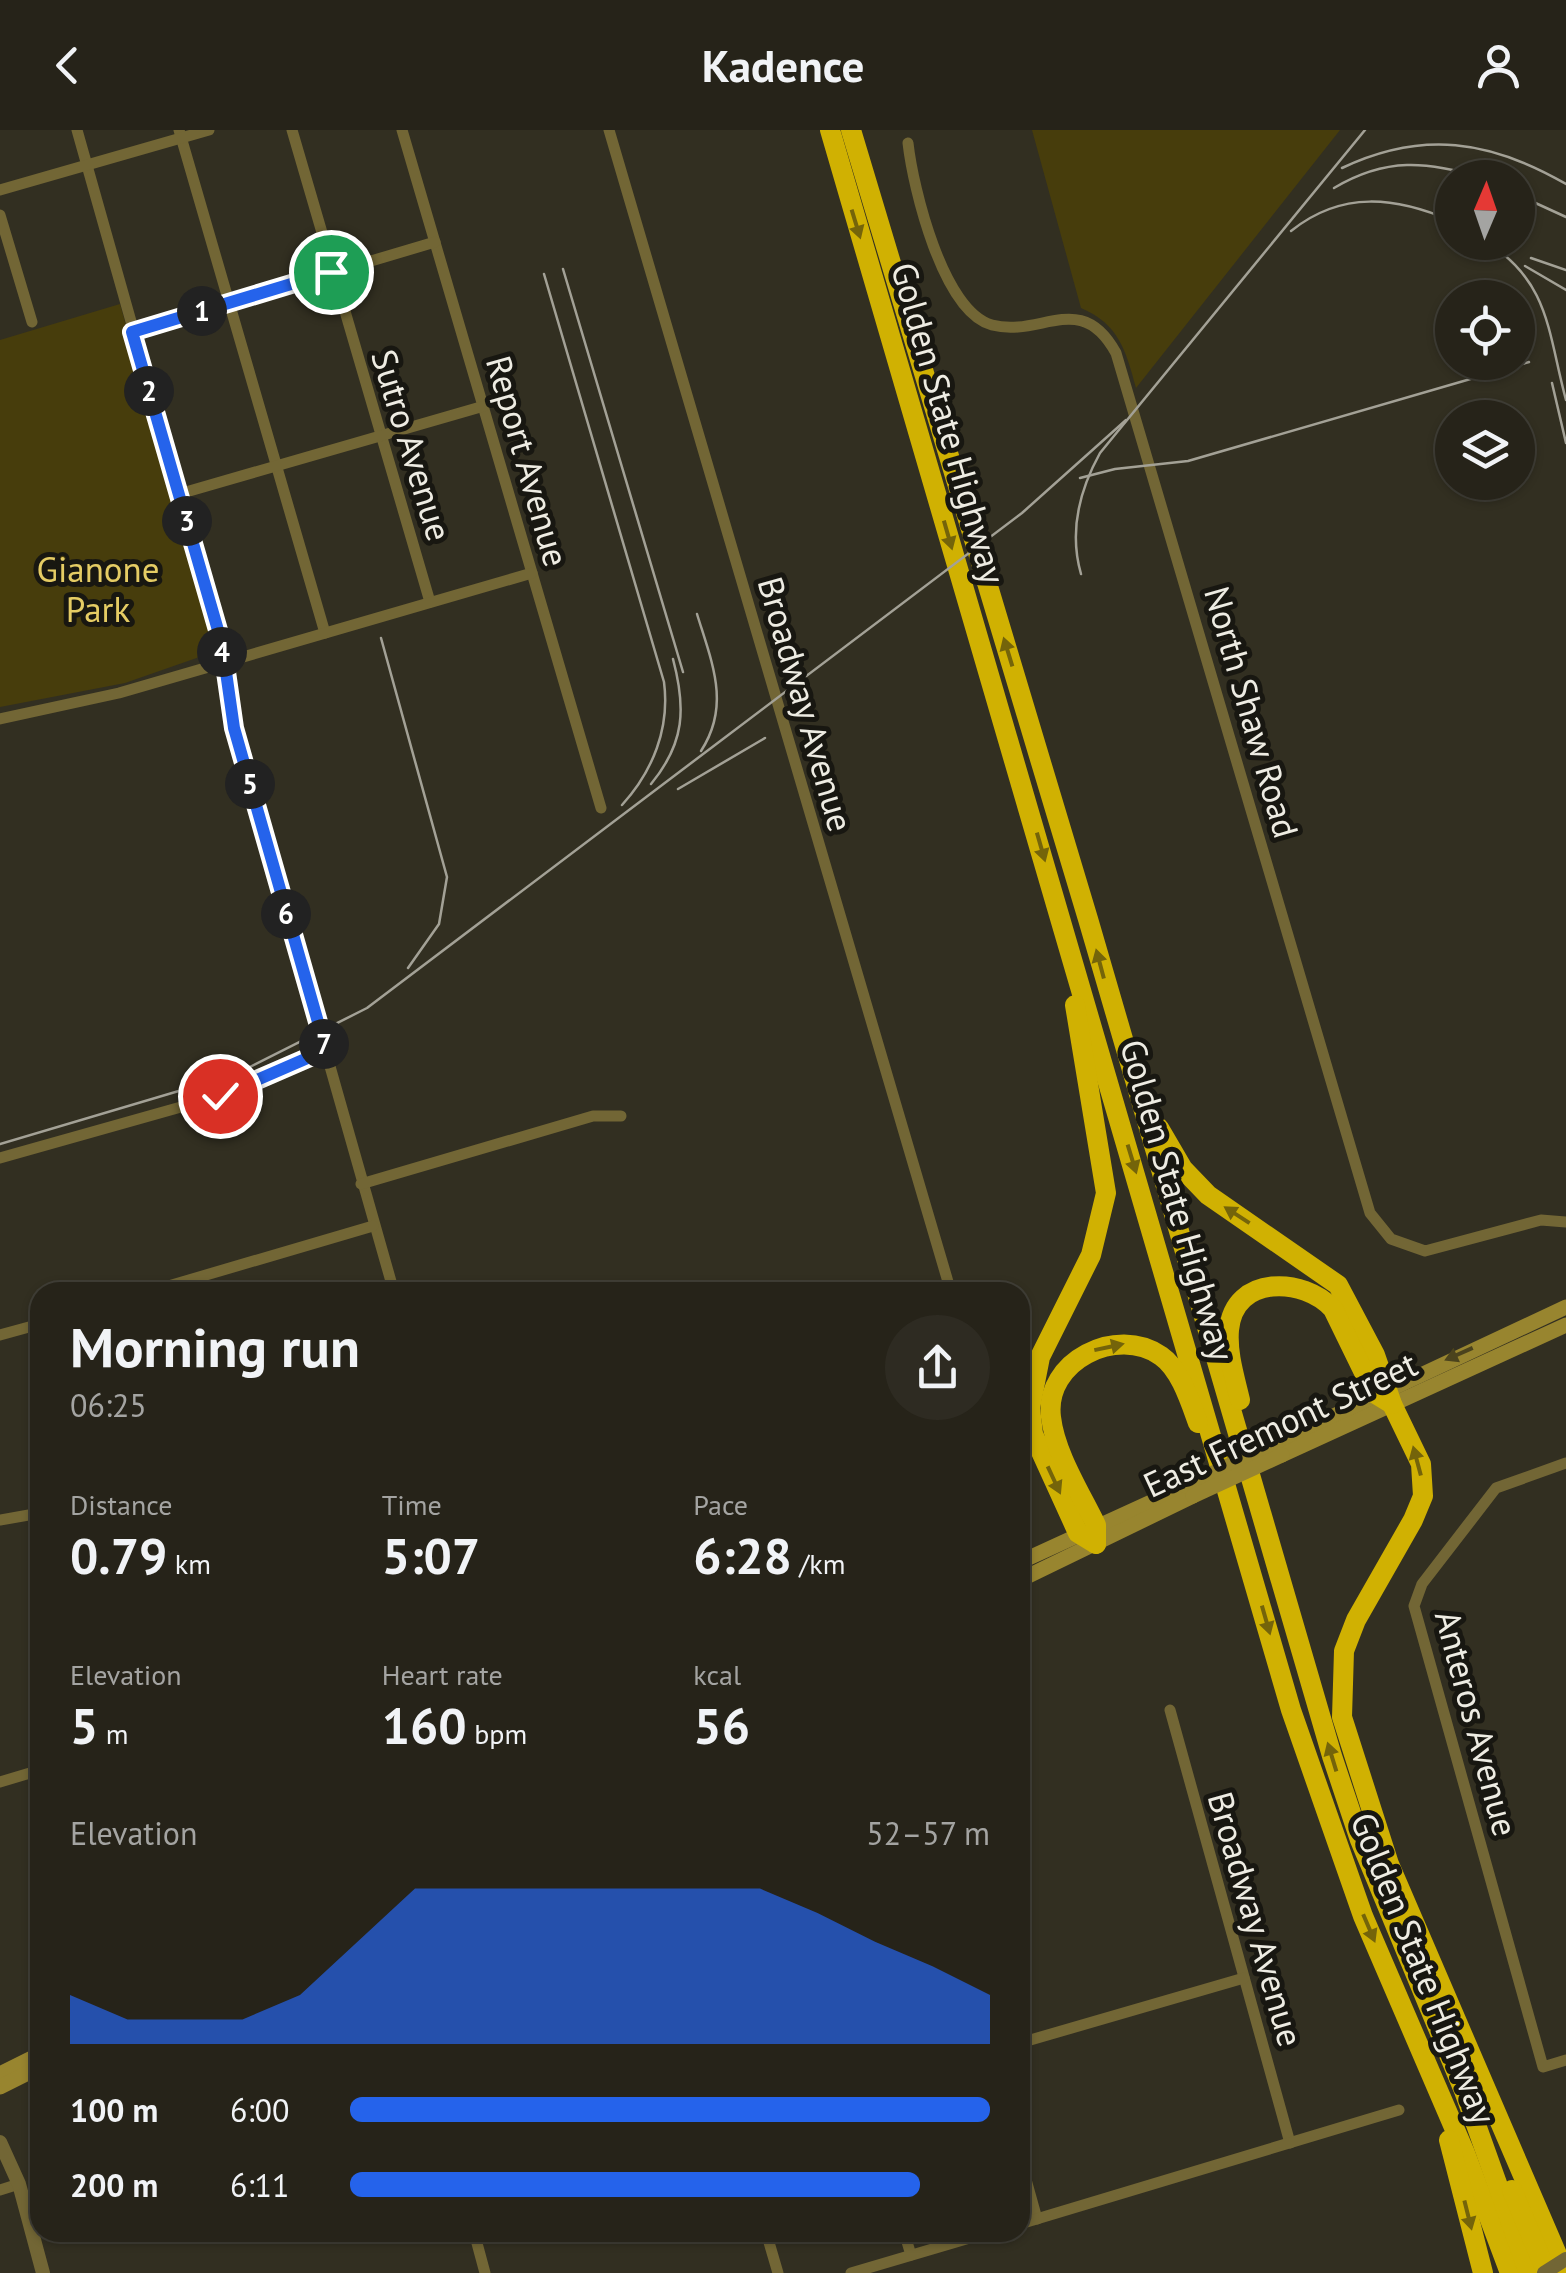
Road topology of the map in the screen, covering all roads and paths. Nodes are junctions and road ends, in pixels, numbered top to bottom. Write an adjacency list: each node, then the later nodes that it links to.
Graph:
1 (77, 130): 10 (street)
2 (209, 130): 8 (street)
3 (292, 130): 14 (street, Sutro Avenue)
4 (402, 130): 13 (street, Report Avenue)
5 (609, 130): 38 (street, Broadway Avenue)
6 (830, 130): 28 (highway, Golden State Highway, one-way to 28)
7 (851, 130): 29 (highway, Golden State Highway, one-way to 7)
8 (180, 134): 10 (street); 15 (street)
9 (908, 143): 34 (street, North Shaw Road)
10 (88, 166): 11 (street); 17 (street)
11 (0, 190)
12 (0, 215): 16 (street)
13 (435, 242): 14 (street); 18 (street, Report Avenue)
14 (331, 272): 15 (street); 19 (street, Sutro Avenue)
15 (230, 302): 17 (street); 20 (street)
16 (32, 322)
17 (132, 332): 21 (street)
18 (484, 406): 19 (street); 22 (street, Report Avenue)
19 (381, 436): 20 (street); 23 (street, Sutro Avenue)
20 (278, 466): 21 (street); 24 (street)
21 (179, 494): 25 (street)
22 (532, 574): 23 (street); 27 (street, Report Avenue)
23 (430, 602): 24 (street)
24 (325, 633): 25 (street)
25 (224, 665): 26 (street); 30 (street)
26 (0, 719)
27 (601, 808)
28 (1062, 919): 48 (highway, Golden State Highway, one-way to 48); 49 (highway, one-way to 49)
29 (1110, 1001): 43 (highway, one-way to 29); 44 (highway, Golden State Highway)
30 (326, 1050): 32 (street); 33 (street)
31 (621, 1116): 33 (street)
32 (0, 1158)
33 (361, 1184): 35 (street)
34 (1566, 1222)
35 (373, 1226): 36 (street); 37 (street)
36 (182, 1282)
37 (391, 1282)
38 (949, 1282)
39 (1566, 1307): 43 (main road, East Fremont Street, one-way to 43)
40 (1566, 1325): 43 (main road, East Fremont Street)
41 (30, 1327): 42 (street)
42 (0, 1335)
43 (1385, 1395): 44 (highway); 49 (main road, East Fremont Street, bridge); 88 (highway, one-way to 43)
44 (1245, 1461): 65 (highway, Golden State Highway, one-way to 44)
45 (1566, 1463): 58 (street, Anteros Avenue)
46 (30, 1515): 47 (street)
47 (0, 1520)
48 (1240, 1526): 49 (highway, one-way to 48); 62 (highway, Golden State Highway, one-way to 62)
49 (1090, 1534): 50 (main road, East Fremont Street); 51 (main road, East Fremont Street)
50 (1030, 1558)
51 (1030, 1573)
52 (1170, 1710): 55 (street, Broadway Avenue)
53 (30, 1773): 54 (street)
54 (0, 1782)
55 (1244, 1978): 56 (street); 66 (street, Broadway Avenue)
56 (1030, 2040)
57 (30, 2059): 60 (main road)
58 (1566, 2060)
59 (30, 2072): 61 (main road)
60 (0, 2074)
61 (0, 2087)
62 (1438, 2089): 84 (highway, one-way to 84); 85 (highway, Golden State Highway)
63 (1399, 2110): 66 (street)
64 (0, 2142): 67 (street)
65 (1481, 2142): 86 (highway, Golden State Highway); 87 (highway)
66 (1290, 2143): 70 (street)
67 (19, 2184): 68 (street); 72 (street)
68 (0, 2190)
69 (1030, 2196): 70 (street)
70 (1036, 2219): 71 (street)
71 (1030, 2221)
72 (30, 2225)
73 (35, 2242): 80 (street)
74 (477, 2242): 81 (street)
75 (769, 2242): 82 (street)
76 (907, 2242): 78 (street)
77 (958, 2242): 78 (street)
78 (912, 2256): 83 (street)
79 (1566, 2259): 87 (street, bridge)
80 (43, 2273)
81 (486, 2273)
82 (778, 2273)
83 (851, 2273)
84 (1482, 2273)
85 (1510, 2273)
86 (1529, 2273)
87 (1546, 2273)
88 (1566, 2273)

